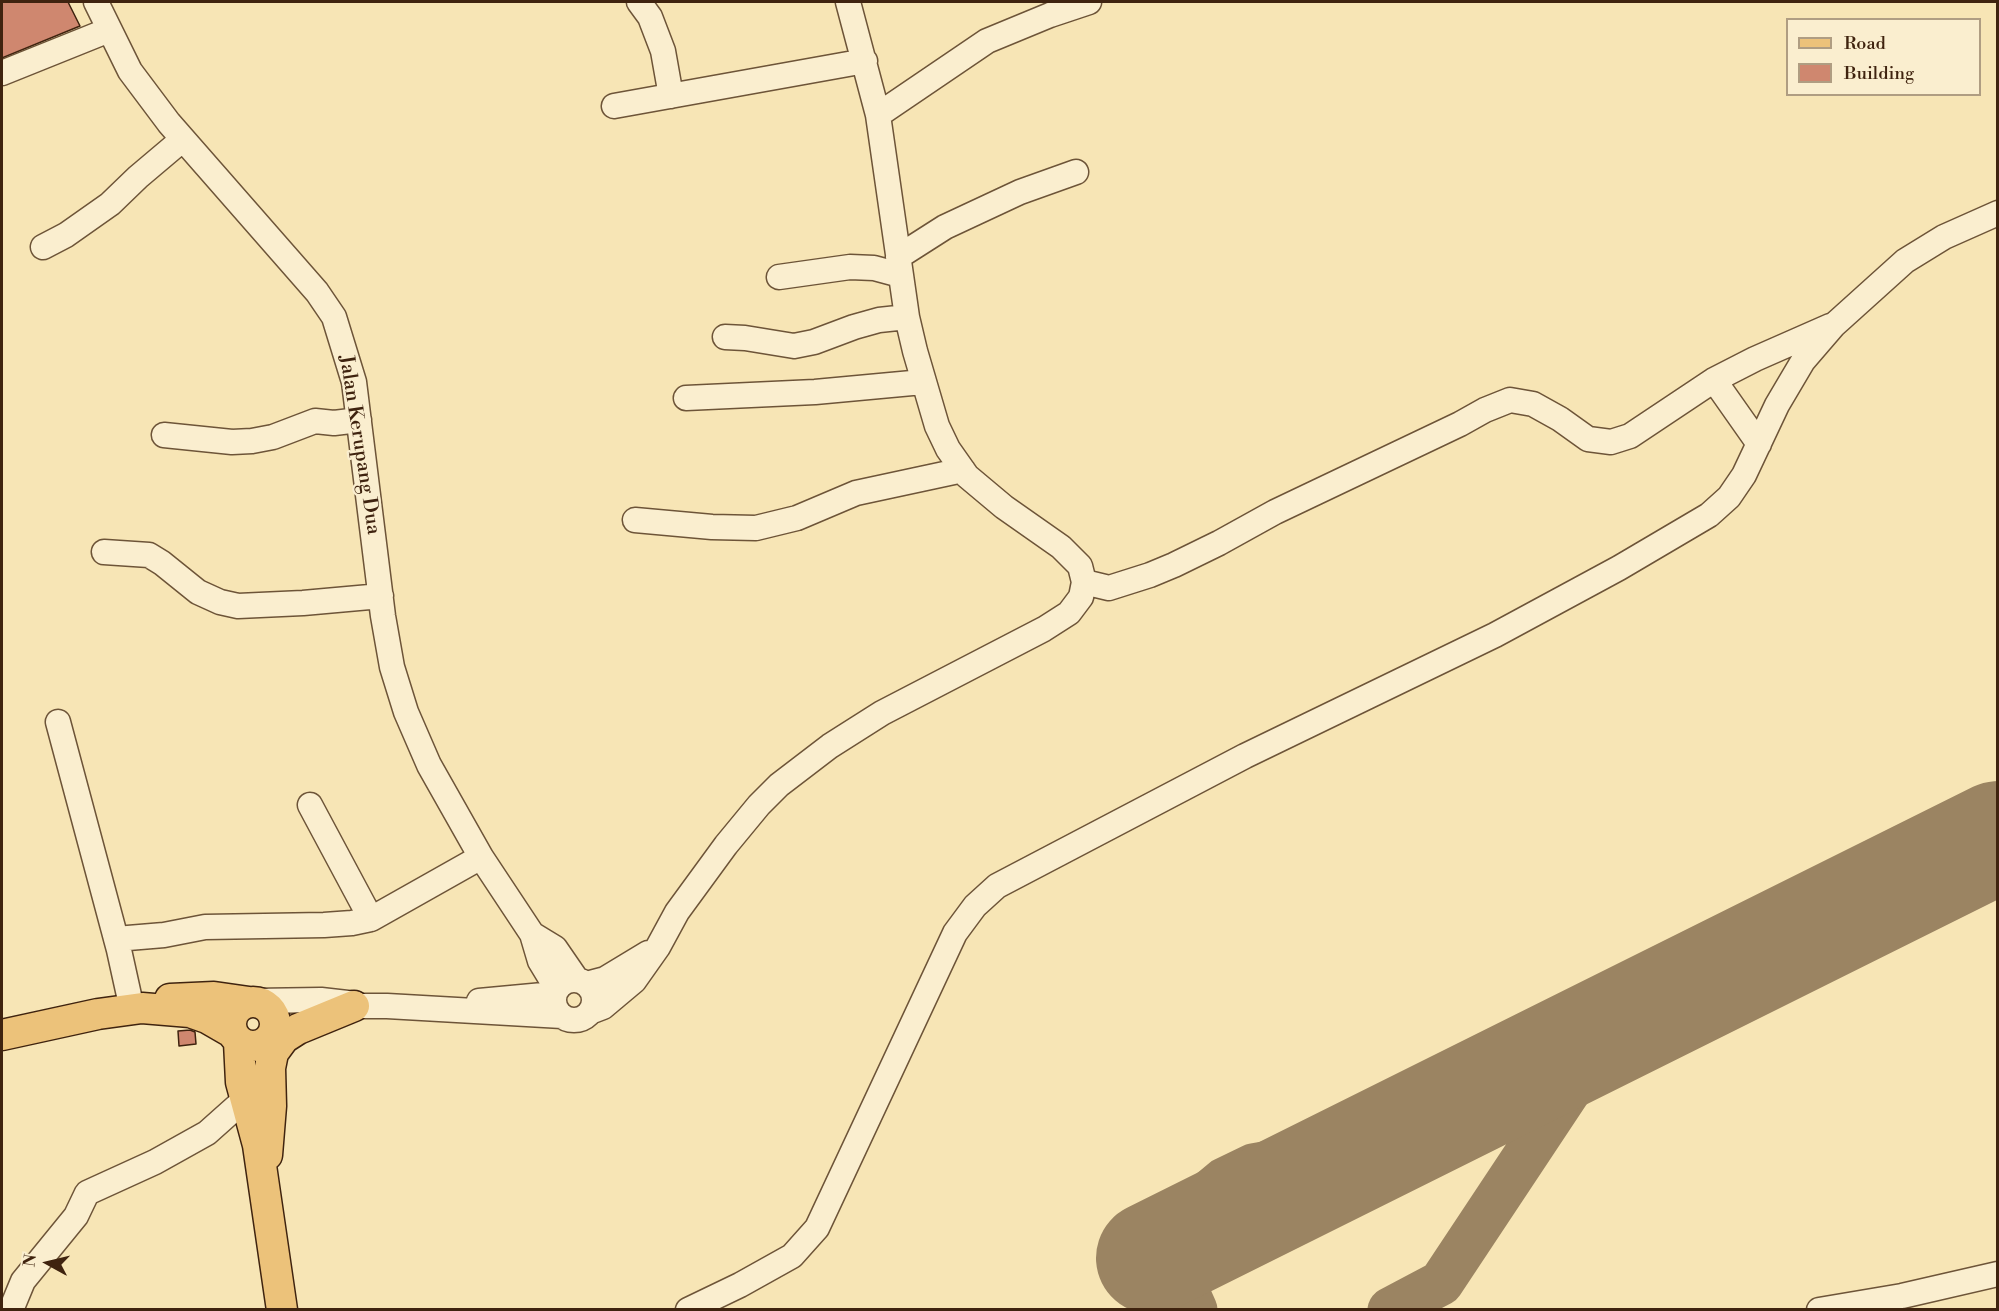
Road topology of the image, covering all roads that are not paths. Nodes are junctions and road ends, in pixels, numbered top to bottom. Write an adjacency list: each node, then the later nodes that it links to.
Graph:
1 (96, 2): 5 (street, Jalan Kerupang Dua)
2 (639, 2): 8 (street)
3 (849, 2): 6 (street)
4 (1089, 2): 10 (street)
5 (109, 30): 7 (street); 11 (street, Jalan Kerupang Dua)
6 (865, 61): 8 (street); 10 (street)
7 (2, 73)
8 (671, 96): 9 (street)
9 (614, 106)
10 (878, 115): 15 (street)
11 (183, 139): 14 (street); 23 (street, Jalan Kerupang Dua)
12 (1076, 172): 15 (street)
13 (1998, 213): 18 (street)
14 (43, 247)
15 (899, 266): 16 (street); 17 (street)
16 (778, 278)
17 (907, 317): 19 (street); 21 (street)
18 (1837, 322): 20 (street); 25 (street)
19 (725, 338)
20 (1714, 380): 25 (street); 29 (street)
21 (923, 382): 22 (street); 26 (street)
22 (686, 398)
23 (359, 420): 24 (street); 30 (street, Jalan Kerupang Dua)
24 (164, 435)
25 (1759, 444): 53 (street)
26 (963, 470): 27 (street); 29 (street)
27 (635, 520)
28 (104, 552): 30 (street)
29 (1084, 582): 36 (street)
30 (381, 596): 33 (street, Jalan Kerupang Dua)
31 (58, 722): 35 (street)
32 (310, 806): 34 (street)
33 (481, 857): 34 (street); 37 (street, Jalan Kerupang Dua)
34 (371, 919): 35 (street)
35 (116, 939): 40 (street)
36 (658, 947): 37 (street); 42 (street)
37 (569, 987): 41 (street); 42 (street); 43 (street)
38 (252, 1002): 39 (street); 40 (main road); 46 (main road)
39 (361, 1006): 41 (street); 46 (street); 49 (main road)
40 (137, 1009): 44 (main road); 45 (main road)
41 (442, 1010): 43 (street)
42 (590, 1012): 43 (street)
43 (562, 1016)
44 (207, 1018): 46 (main road); 47 (main road)
45 (2, 1035)
46 (252, 1038): 47 (main road); 48 (main road)
47 (242, 1091): 48 (main road); 51 (street)
48 (258, 1145): 49 (main road)
49 (264, 1196): 52 (main road)
50 (1998, 1274): 54 (street)
51 (11, 1310)
52 (282, 1310)
53 (688, 1310)
54 (1819, 1310)

